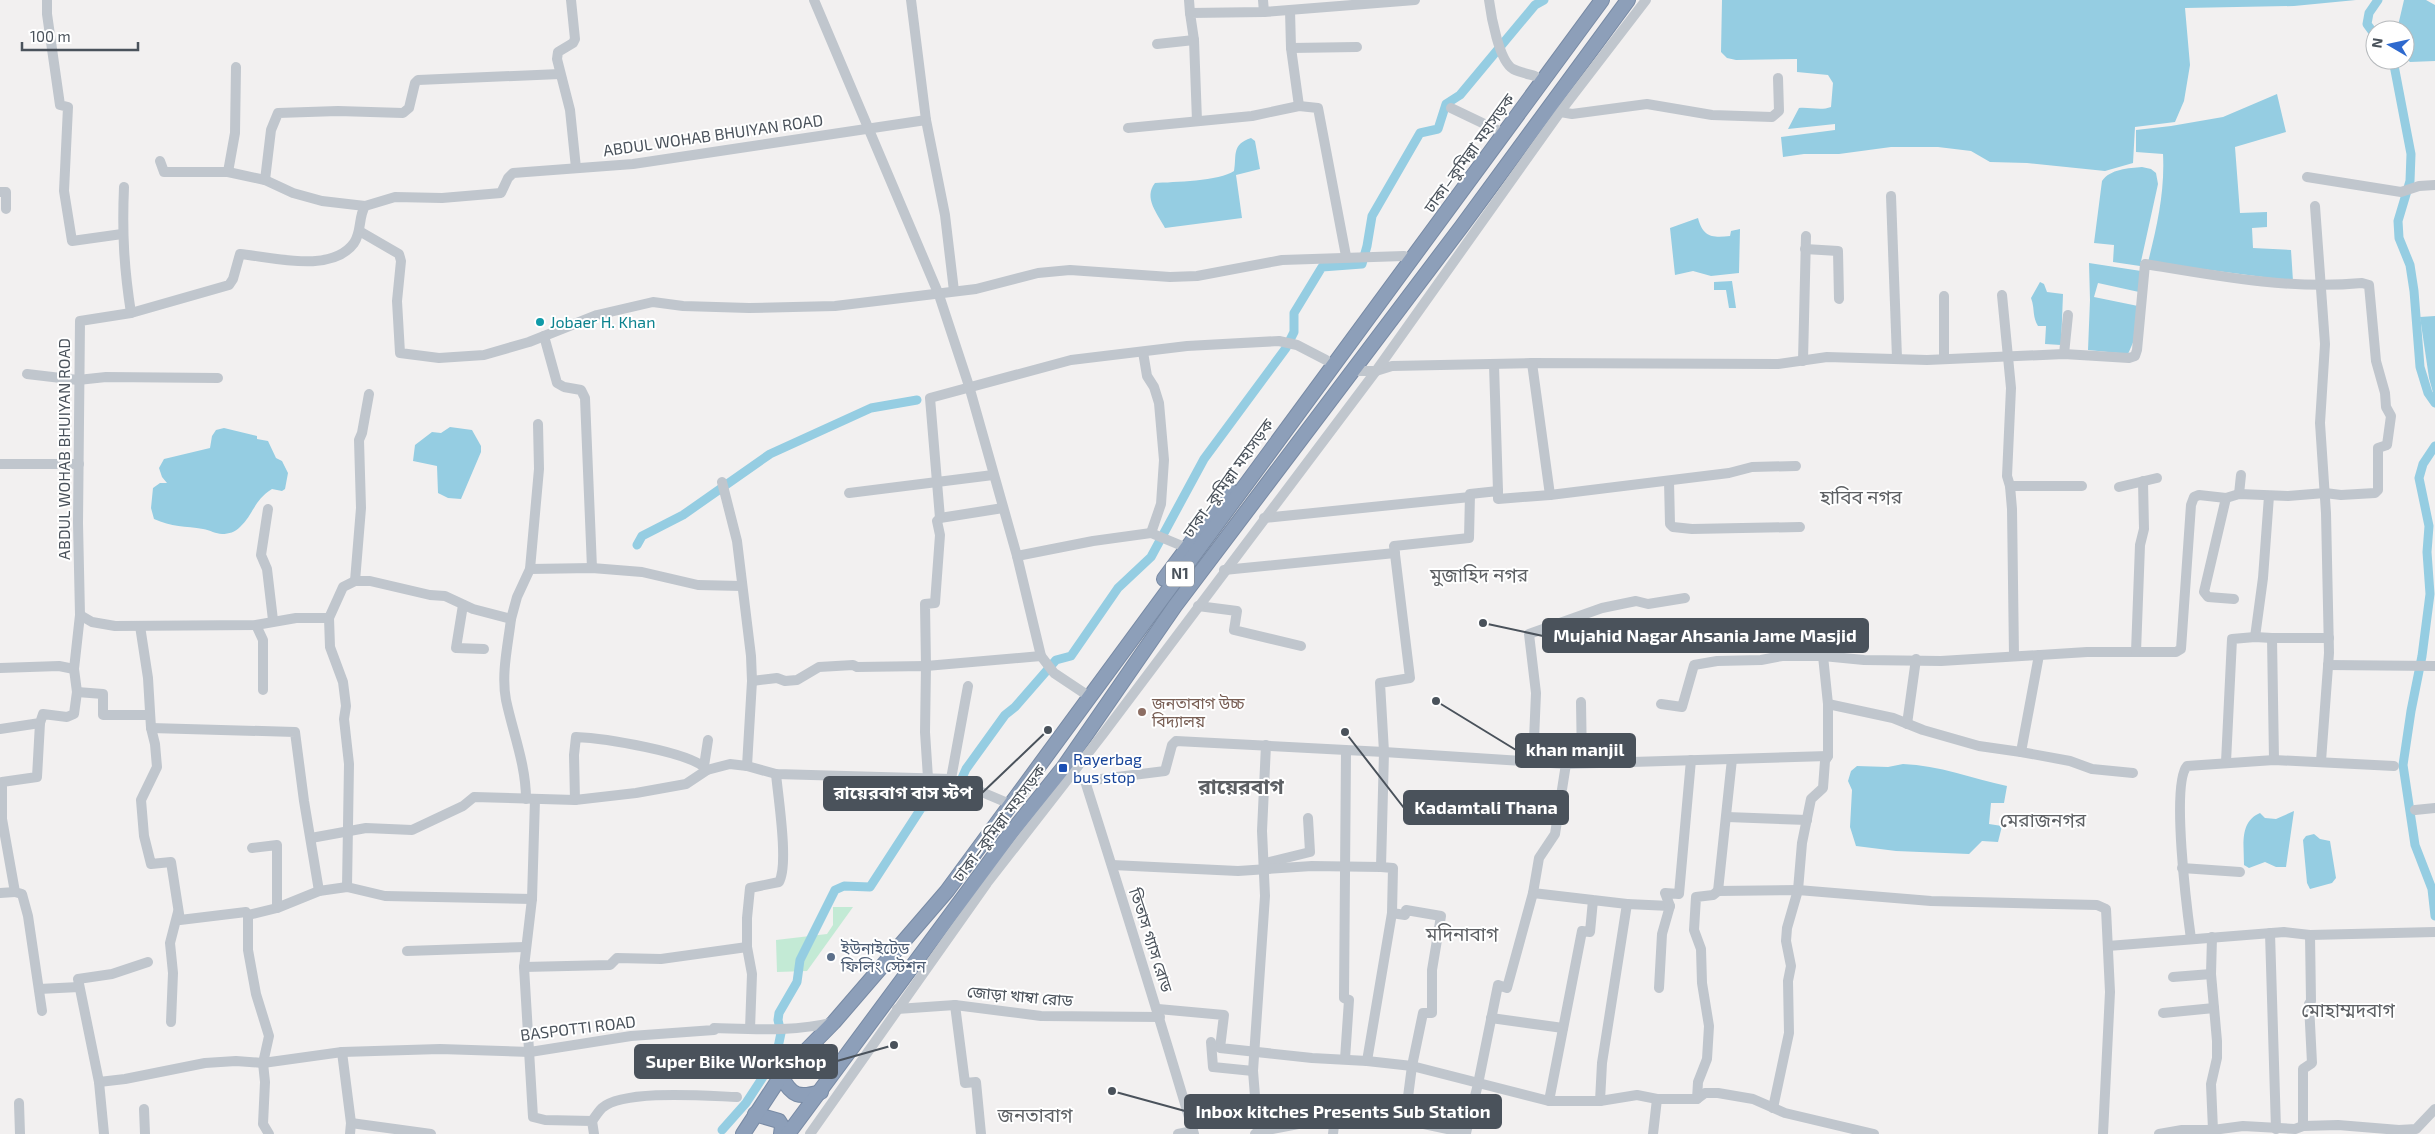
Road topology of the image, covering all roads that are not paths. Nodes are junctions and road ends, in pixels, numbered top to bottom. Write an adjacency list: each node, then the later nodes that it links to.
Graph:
1 (47, 0): 45 (street)
2 (571, 0): 21 (street)
3 (814, 0): 29 (street)
4 (911, 0): 27 (street)
5 (1189, 0): 15 (street)
6 (1262, 0): 14 (street)
7 (1415, 0): 13 (street)
8 (1489, 0): 22 (street)
9 (1590, 0): 22 (highway)
10 (1602, 0): 175 (highway, ঢাকা–কুমিল্লা মহাসড়ক / N1)
11 (1628, 0): 26 (highway, ঢাকা–কুমিল্লা মহাসড়ক / N1)
12 (1646, 0): 26 (street)
13 (1290, 10): 14 (street); 19 (street)
14 (1264, 12): 15 (street)
15 (1190, 13): 16 (street)
16 (1194, 40): 17 (street); 28 (street)
17 (1156, 44)
18 (1357, 47): 19 (street)
19 (1291, 48): 24 (street)
20 (236, 67): 34 (street)
21 (560, 74): 33 (street); 36 (street)
22 (1535, 76): 31 (highway)
23 (1778, 78): 26 (street)
24 (1299, 106): 28 (street); 48 (street)
25 (1450, 108): 31 (street)
26 (1554, 111): 68 (highway, ঢাকা–কুমিল্লা মহাসড়ক / N1); 69 (street)
27 (926, 120): 29 (street, ABDUL WOHAB BHUIYAN ROAD); 51 (street)
28 (1197, 122): 30 (street)
29 (867, 127): 33 (street, ABDUL WOHAB BHUIYAN ROAD); 52 (street)
30 (1128, 128)
31 (1497, 130): 49 (highway)
32 (160, 162): 34 (street)
33 (576, 168): 41 (street, ABDUL WOHAB BHUIYAN ROAD)
34 (228, 172): 36 (street)
35 (2307, 177): 37 (street)
36 (265, 180): 41 (street)
37 (2435, 185)
38 (124, 188): 45 (street)
39 (0, 192): 43 (street)
40 (1891, 196): 62 (street)
41 (365, 206): 44 (street, ABDUL WOHAB BHUIYAN ROAD)
42 (2316, 206): 50 (street)
43 (6, 209)
44 (361, 232): 56 (street, ABDUL WOHAB BHUIYAN ROAD); 58 (street)
45 (122, 234): 56 (street)
46 (1806, 236): 47 (street)
47 (1805, 250): 55 (street); 65 (street)
48 (1347, 256): 49 (street); 51 (street)
49 (1404, 256): 64 (highway)
50 (2321, 286): 60 (street); 91 (street); 91 (street)
51 (954, 291): 52 (street)
52 (939, 295): 58 (street); 73 (street)
53 (1944, 296): 63 (street)
54 (2002, 296): 61 (street)
55 (1839, 299)
56 (132, 313): 72 (street, ABDUL WOHAB BHUIYAN ROAD)
57 (2068, 315): 60 (street)
58 (544, 336): 106 (street)
59 (1143, 352): 64 (street); 73 (street); 102 (street)
60 (2064, 354): 61 (street)
61 (2008, 356): 63 (street); 86 (street)
62 (1897, 358): 63 (street); 65 (street)
63 (1944, 359)
64 (1326, 360): 103 (highway)
65 (1803, 361): 66 (street)
66 (1532, 364): 67 (street); 93 (street)
67 (1494, 365): 69 (street); 89 (street)
68 (1353, 371): 69 (street); 167 (highway, ঢাকা–কুমিল্লা মহাসড়ক / N1)
69 (1376, 371): 100 (street)
70 (27, 374): 72 (street)
71 (218, 378): 72 (street)
72 (78, 380): 77 (street, ABDUL WOHAB BHUIYAN ROAD)
73 (969, 386): 79 (street); 84 (street)
74 (368, 394): 109 (street)
75 (538, 424): 107 (street)
76 (0, 464): 77 (street)
77 (79, 464): 115 (street, ABDUL WOHAB BHUIYAN ROAD)
78 (1796, 466): 82 (street)
79 (993, 475): 84 (street); 97 (street)
80 (2241, 475): 92 (street)
81 (2157, 478): 83 (street)
82 (1669, 481): 93 (street); 101 (street)
83 (2144, 481): 88 (street); 126 (street)
84 (938, 482): 90 (street); 99 (street)
85 (724, 486): 110 (street)
86 (2010, 486): 87 (street); 129 (street)
87 (2082, 486)
88 (2119, 487)
89 (1498, 492): 93 (street); 95 (street)
90 (849, 493)
91 (2325, 493): 94 (street); 123 (street)
92 (2239, 494): 94 (street); 96 (street)
93 (1550, 495)
94 (2269, 496): 121 (street)
95 (1470, 497): 100 (street); 104 (street)
96 (2226, 498): 112 (street); 126 (street)
97 (1003, 508): 99 (street); 105 (street)
98 (268, 509): 118 (street)
99 (940, 518): 133 (street)
100 (1264, 518): 108 (street)
101 (1800, 527)
102 (1151, 533): 103 (street); 105 (street)
103 (1182, 545): 141 (highway)
104 (1395, 553): 108 (street); 153 (street)
105 (1017, 556): 130 (street)
106 (592, 568): 107 (street); 110 (street)
107 (530, 569): 117 (street)
108 (1224, 570): 114 (street)
109 (355, 581): 113 (street); 116 (street)
110 (742, 586): 137 (street)
111 (1685, 598): 161 (street)
112 (2234, 599)
113 (463, 605): 117 (street); 125 (street)
114 (1198, 606): 124 (street); 167 (street)
115 (80, 616): 120 (street); 136 (street, ABDUL WOHAB BHUIYAN ROAD)
116 (329, 618): 118 (street); 181 (street)
117 (511, 619): 173 (street)
118 (273, 620): 119 (street)
119 (256, 625): 120 (street); 139 (street)
120 (140, 626): 145 (street)
121 (2255, 637): 122 (street); 160 (street)
122 (2272, 638): 123 (street); 158 (street)
123 (2329, 638): 132 (street)
124 (1302, 646)
125 (484, 649)
126 (2136, 652): 127 (street)
127 (2039, 654): 129 (street); 154 (street)
128 (1823, 656): 131 (street); 143 (street); 144 (street)
129 (2014, 656): 131 (street)
130 (1041, 657): 133 (street); 141 (street)
131 (1916, 659): 147 (street)
132 (2328, 665): 134 (street); 159 (street)
133 (926, 666): 137 (street); 170 (street)
134 (2431, 666)
135 (0, 668): 136 (street)
136 (74, 669): 140 (street, ABDUL WOHAB BHUIYAN ROAD)
137 (752, 681): 164 (street)
138 (968, 686): 171 (street)
139 (263, 690)
140 (77, 692): 145 (street); 146 (street)
141 (1084, 693): 175 (highway)
142 (1581, 702): 162 (street)
143 (1661, 704)
144 (1828, 704): 147 (street); 155 (street)
145 (150, 715): 149 (street)
146 (40, 723): 148 (street); 193 (street)
147 (1907, 724): 154 (street)
148 (0, 728)
149 (151, 728): 182 (street); 204 (street)
150 (708, 740): 166 (street)
151 (1266, 745): 152 (street); 172 (street); 185 (street)
152 (1346, 751): 153 (street); 186 (street)
153 (1384, 752): 161 (street); 187 (street)
154 (2021, 752): 168 (street)
155 (1828, 756): 156 (street); 180 (street)
156 (1732, 759): 157 (street); 178 (street)
157 (1691, 760): 162 (street); 197 (street)
158 (2274, 760): 159 (street); 160 (street)
159 (2321, 761): 165 (street)
160 (2226, 762): 188 (street)
161 (1533, 763): 163 (street)
162 (1582, 763): 163 (street)
163 (1566, 764): 195 (street)
164 (747, 766): 166 (street); 169 (street)
165 (2394, 766)
166 (705, 768): 174 (street); 174 (street)
167 (1067, 771): 172 (street); 224 (street); 227 (highway, ঢাকা–কুমিল্লা মহাসড়ক / N1)
168 (2132, 773)
169 (776, 774): 170 (street); 212 (street)
170 (928, 778): 171 (street)
171 (951, 779): 175 (street)
172 (1085, 781): 184 (street, তিতাস গ্যাস রোড)
173 (530, 799): 174 (street); 181 (street); 199 (street)
174 (575, 800)
175 (1010, 804): 232 (highway, ঢাকা–কুমিল্লা মহাসড়ক / N1)
176 (2435, 808): 177 (street)
177 (2415, 810)
178 (1727, 817): 180 (street); 192 (street)
179 (1308, 818): 185 (street)
180 (1807, 820): 191 (street)
181 (350, 832): 182 (street); 190 (street)
182 (311, 838): 194 (street)
183 (252, 848): 203 (street)
184 (1112, 865): 185 (street); 228 (street, তিতাস গ্যাস রোড)
185 (1265, 866): 186 (street); 238 (street)
186 (1345, 867): 187 (street); 239 (street)
187 (1381, 867): 205 (street)
188 (2182, 868): 189 (street); 211 (street)
189 (2240, 872)
190 (347, 887): 194 (street); 199 (street)
191 (1798, 890): 192 (street); 213 (street); 254 (street)
192 (1718, 891): 198 (street)
193 (14, 892): 196 (street); 222 (street)
194 (319, 892): 203 (street)
195 (1534, 893): 200 (street); 230 (street)
196 (0, 894)
197 (1679, 894): 198 (street); 202 (street)
198 (1696, 897): 249 (street)
199 (532, 899): 214 (street)
200 (1593, 900): 201 (street); 233 (street)
201 (1627, 904): 202 (street); 251 (street)
202 (1670, 906): 221 (street)
203 (277, 908): 206 (street)
204 (179, 909): 206 (street); 231 (street)
205 (1392, 913): 240 (street); 242 (street)
206 (248, 915): 241 (street)
207 (2430, 931): 209 (street)
208 (2270, 933): 209 (street); 210 (street); 262 (street)
209 (2310, 935): 264 (street)
210 (2212, 937): 211 (street); 218 (street)
211 (2190, 939): 213 (street)
212 (747, 946): 217 (street); 234 (street)
213 (2108, 946): 284 (street)
214 (526, 947): 215 (street); 217 (street)
215 (407, 951)
216 (148, 962): 220 (street)
217 (524, 967): 237 (street)
218 (2211, 974): 219 (street); 225 (street)
219 (2173, 977)
220 (79, 987): 222 (street); 245 (street)
221 (1660, 988)
222 (39, 989): 226 (street)
223 (955, 1005): 224 (street, জোড়া খাম্বা রোড); 228 (street, জোড়া খাম্বা রোড); 277 (street)
224 (900, 1008): 227 (street, জোড়া খাম্বা রোড); 276 (street)
225 (2214, 1008): 229 (street); 263 (street)
226 (42, 1011)
227 (879, 1012): 247 (highway, ঢাকা–কুমিল্লা মহাসড়ক / N1)
228 (1159, 1013): 238 (street, জোড়া খাম্বা রোড); 266 (street, তিতাস গ্যাস রোড)
229 (2163, 1013)
230 (1491, 1018): 233 (street); 246 (street)
231 (170, 1022)
232 (834, 1022): 234 (street, BASPOTTI ROAD); 244 (highway, ঢাকা–কুমিল্লা মহাসড়ক / N1)
233 (1563, 1028): 252 (street)
234 (750, 1029): 237 (street, BASPOTTI ROAD)
235 (1210, 1042): 243 (street)
236 (342, 1052): 237 (street, BASPOTTI ROAD); 241 (street, BASPOTTI ROAD); 261 (street)
237 (530, 1052): 260 (street)
238 (1253, 1052): 239 (street); 243 (street)
239 (1345, 1059): 240 (street)
240 (1367, 1060): 242 (street)
241 (263, 1063): 245 (street, BASPOTTI ROAD); 270 (street)
242 (1412, 1066): 246 (street); 259 (street)
243 (1253, 1071): 279 (street)
244 (781, 1076): 247 (highway); 257 (highway, ঢাকা–কুমিল্লা মহাসড়ক / N1)
245 (99, 1082): 268 (street)
246 (1478, 1084): 252 (street); 281 (street)
247 (821, 1092): 275 (highway, ঢাকা–কুমিল্লা মহাসড়ক / N1)
248 (738, 1097): 260 (street)
249 (1697, 1098): 250 (street); 254 (street)
250 (1657, 1099): 251 (street); 282 (street)
251 (1600, 1101): 252 (street)
252 (1549, 1102)
253 (19, 1103): 267 (street)
254 (1773, 1108): 283 (street)
255 (144, 1109): 269 (street)
256 (2435, 1109): 265 (street)
257 (755, 1114): 273 (highway, ঢাকা–কুমিল্লা মহাসড়ক / N1); 274 (highway)
258 (1335, 1117): 259 (street); 279 (street); 280 (street)
259 (1405, 1120): 281 (street)
260 (592, 1121): 272 (street)
261 (350, 1129): 271 (street)
262 (2276, 1129): 263 (street); 264 (street)
263 (2212, 1130): 285 (street)
264 (2299, 1130): 265 (street)
265 (2399, 1132)
266 (1194, 1133): 278 (street)
267 (20, 1134)
268 (104, 1134)
269 (145, 1134)
270 (269, 1134)
271 (431, 1134)
272 (594, 1134)
273 (743, 1134)
274 (781, 1134)
275 (788, 1134)
276 (810, 1134)
277 (981, 1134)
278 (1178, 1134)
279 (1257, 1134)
280 (1333, 1134)
281 (1467, 1134)
282 (1653, 1134)
283 (1874, 1134)
284 (2103, 1134)
285 (2159, 1134)

